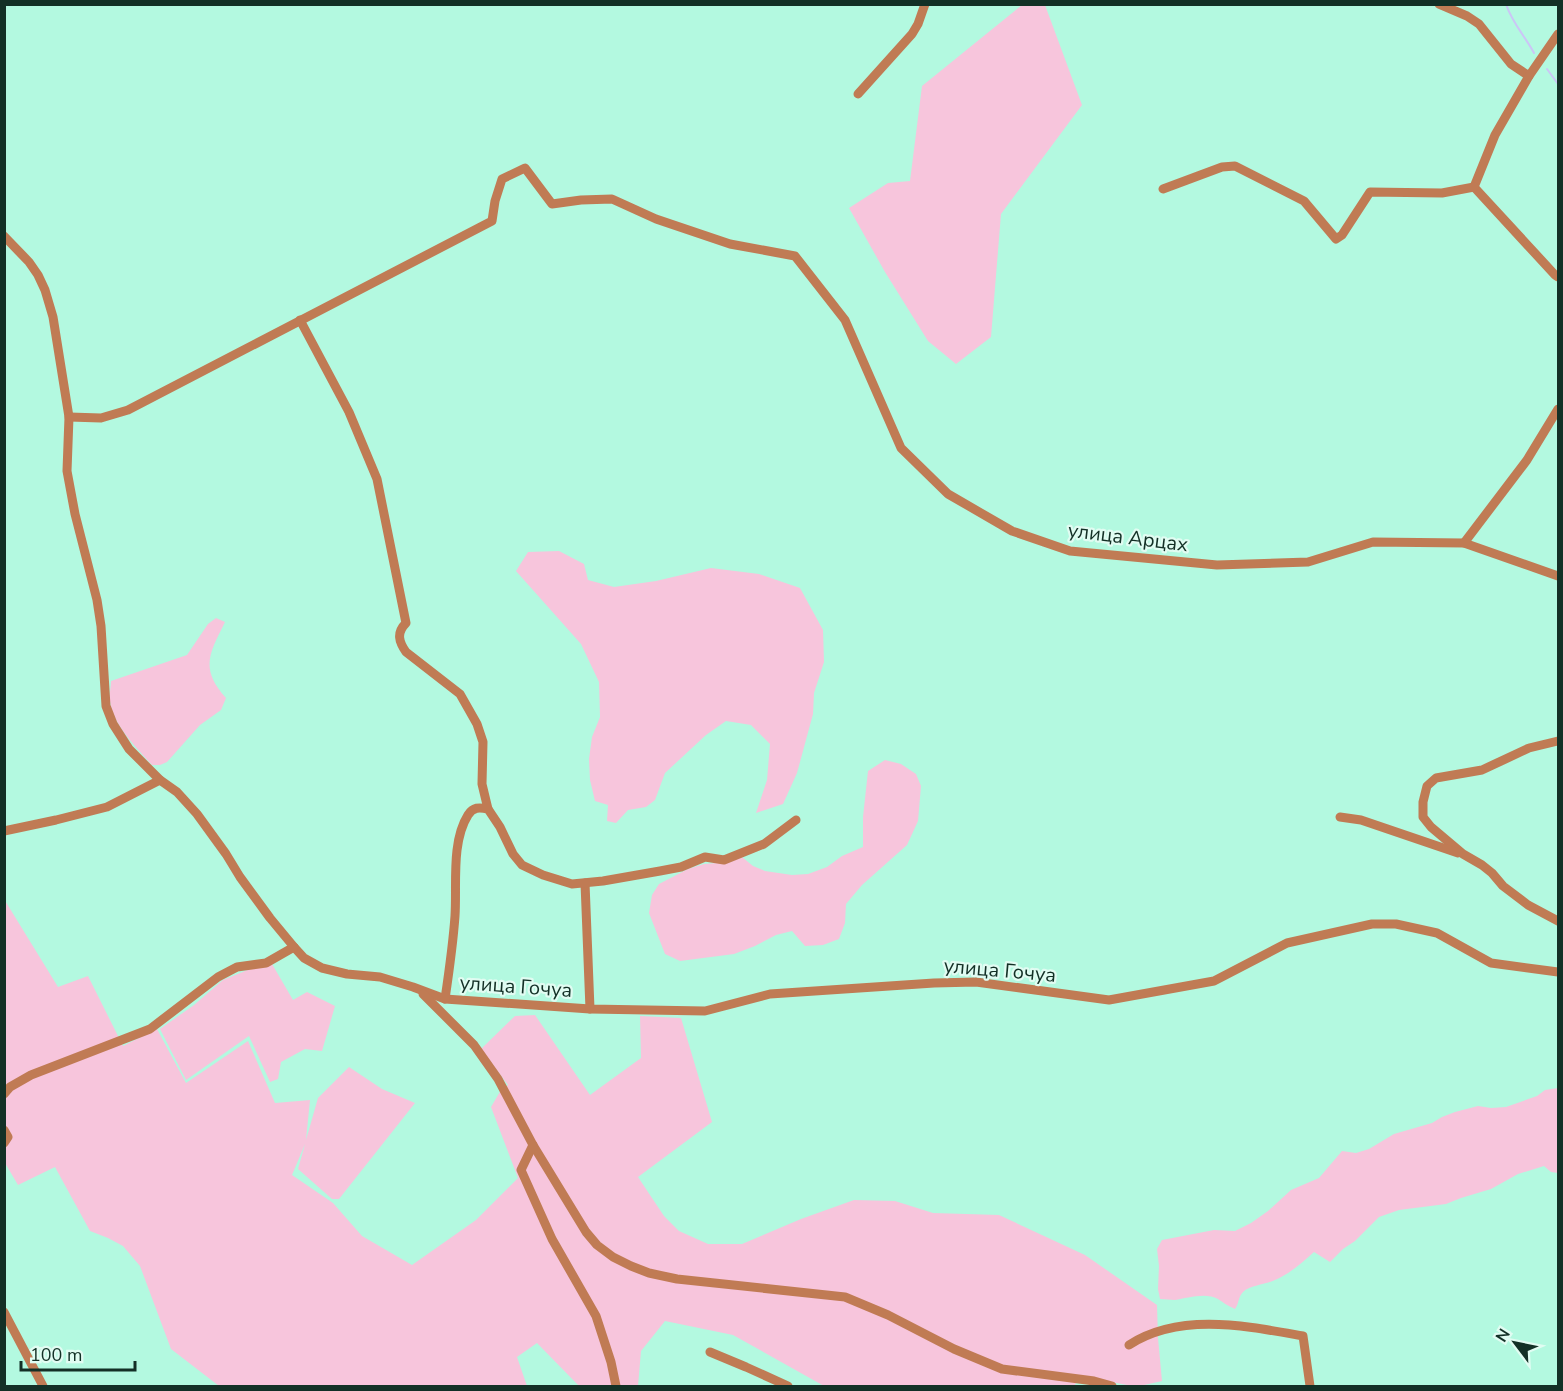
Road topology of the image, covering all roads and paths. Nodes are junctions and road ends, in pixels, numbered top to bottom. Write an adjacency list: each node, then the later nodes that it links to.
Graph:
1 (925, 4): 5 (street)
2 (1439, 4): 4 (street)
3 (1558, 34): 4 (street)
4 (1529, 76): 6 (street)
5 (858, 94)
6 (1474, 187): 7 (street); 9 (street)
7 (1163, 189)
8 (4, 236): 12 (street, улица Гочуа)
9 (1558, 277)
10 (300, 320): 12 (street); 13 (street, улица Арцах); 17 (street)
11 (1558, 409): 13 (street)
12 (69, 417): 16 (street, улица Гочуа)
13 (1464, 543): 14 (street, улица Арцах)
14 (1558, 576)
15 (1558, 741): 21 (street)
16 (160, 780): 20 (street); 24 (street, улица Гочуа)
17 (488, 809): 22 (street); 27 (street)
18 (1340, 817): 21 (street)
19 (796, 819): 22 (street)
20 (4, 831)
21 (1463, 854): 23 (street)
22 (585, 883): 28 (street)
23 (1558, 921)
24 (294, 947): 26 (street, улица Гочуа); 29 (street)
25 (1558, 972): 28 (street, улица Гочуа)
26 (420, 990): 27 (street, улица Гочуа); 32 (street)
27 (445, 999): 28 (street, улица Гочуа)
28 (590, 1009)
29 (7, 1090)
30 (4, 1130): 31 (street)
31 (4, 1143)
32 (533, 1145): 37 (street); 39 (street)
33 (4, 1312): 36 (street)
34 (1129, 1346): 40 (street)
35 (710, 1352): 38 (street)
36 (44, 1386)
37 (616, 1386)
38 (788, 1386)
39 (1112, 1386)
40 (1310, 1386)

